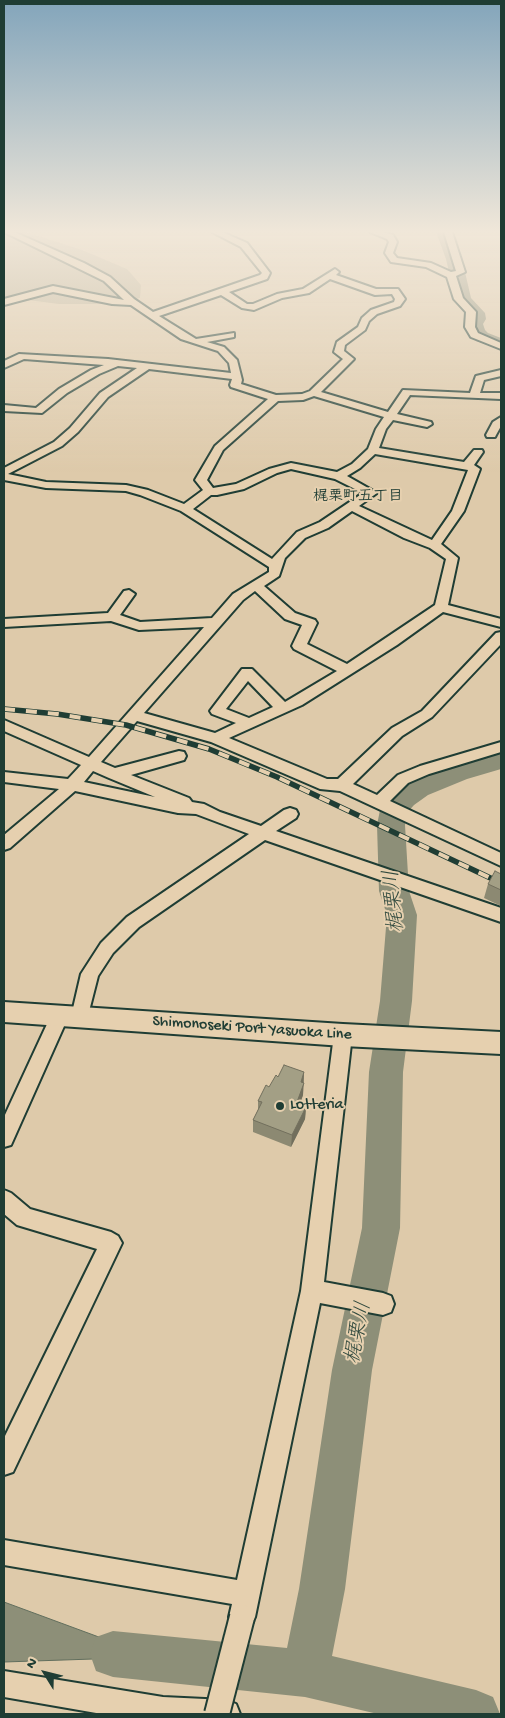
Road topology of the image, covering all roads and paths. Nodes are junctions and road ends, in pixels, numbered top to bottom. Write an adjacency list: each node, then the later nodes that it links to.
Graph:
1 (148, 312): 5 (street)
2 (160, 312): 5 (street)
3 (374, 312): 14 (street)
4 (471, 312): 8 (street)
5 (152, 315): 7 (street)
6 (231, 335): 7 (street)
7 (195, 342): 13 (street)
8 (501, 346)
9 (116, 363): 10 (street); 11 (street); 18 (street)
10 (4, 365)
11 (146, 367): 13 (street); 27 (street)
12 (501, 373): 15 (street)
13 (235, 376): 17 (street)
14 (314, 393): 17 (street); 19 (street)
15 (474, 396): 16 (street); 19 (street)
16 (501, 396)
17 (275, 398): 22 (street)
18 (4, 408)
19 (390, 416): 21 (street); 24 (street)
20 (501, 420): 23 (street)
21 (427, 424)
22 (236, 426): 32 (street)
23 (491, 435)
24 (373, 450): 26 (street); 28 (street)
25 (478, 452): 26 (street)
26 (467, 466): 35 (street)
27 (4, 472)
28 (339, 476): 32 (street); 33 (street)
29 (4, 478): 30 (street)
30 (32, 482): 31 (street); 34 (street)
31 (4, 490)
32 (209, 490): 34 (street)
33 (352, 507): 35 (street); 36 (street)
34 (185, 509): 36 (street)
35 (434, 545): 39 (street)
36 (275, 566): 37 (street)
37 (256, 585): 43 (street); 47 (street)
38 (129, 594): 41 (street)
39 (441, 607): 44 (street); 47 (street)
40 (44, 608): 42 (street)
41 (112, 617): 42 (street); 43 (street)
42 (30, 620): 45 (street)
43 (216, 622): 49 (street)
44 (501, 622)
45 (4, 623)
46 (501, 636): 59 (street)
47 (347, 670): 48 (street)
48 (283, 708): 50 (street); 50 (street)
49 (135, 715): 52 (street); 55 (street)
50 (249, 723): 52 (street)
51 (4, 725): 55 (street)
52 (216, 738): 59 (street)
53 (501, 747): 62 (street)
54 (179, 756): 56 (street)
55 (90, 762): 56 (street); 60 (street)
56 (114, 774): 63 (street)
57 (4, 777): 58 (street)
58 (32, 780): 60 (street); 61 (street)
59 (342, 784): 62 (street)
60 (72, 785): 63 (street); 66 (street)
61 (4, 786)
62 (381, 803): 67 (street)
63 (198, 808): 65 (street)
64 (290, 814): 65 (street)
65 (264, 833): 68 (street); 70 (street)
66 (4, 844)
67 (501, 860)
68 (501, 915)
69 (4, 1012): 70 (main road, Shimonoseki Port Yasuoka Line)
70 (70, 1016): 71 (main road, Shimonoseki Port Yasuoka Line); 73 (street)
71 (343, 1035): 72 (main road, Shimonoseki Port Yasuoka Line); 75 (street)
72 (501, 1043)
73 (4, 1138)
74 (4, 1200): 77 (street)
75 (312, 1291): 76 (street); 79 (street)
76 (383, 1304)
77 (4, 1463)
78 (4, 1554): 79 (street)
79 (245, 1606): 81 (street, bridge)
80 (4, 1684): 82 (street)
81 (217, 1714)
82 (226, 1714)

